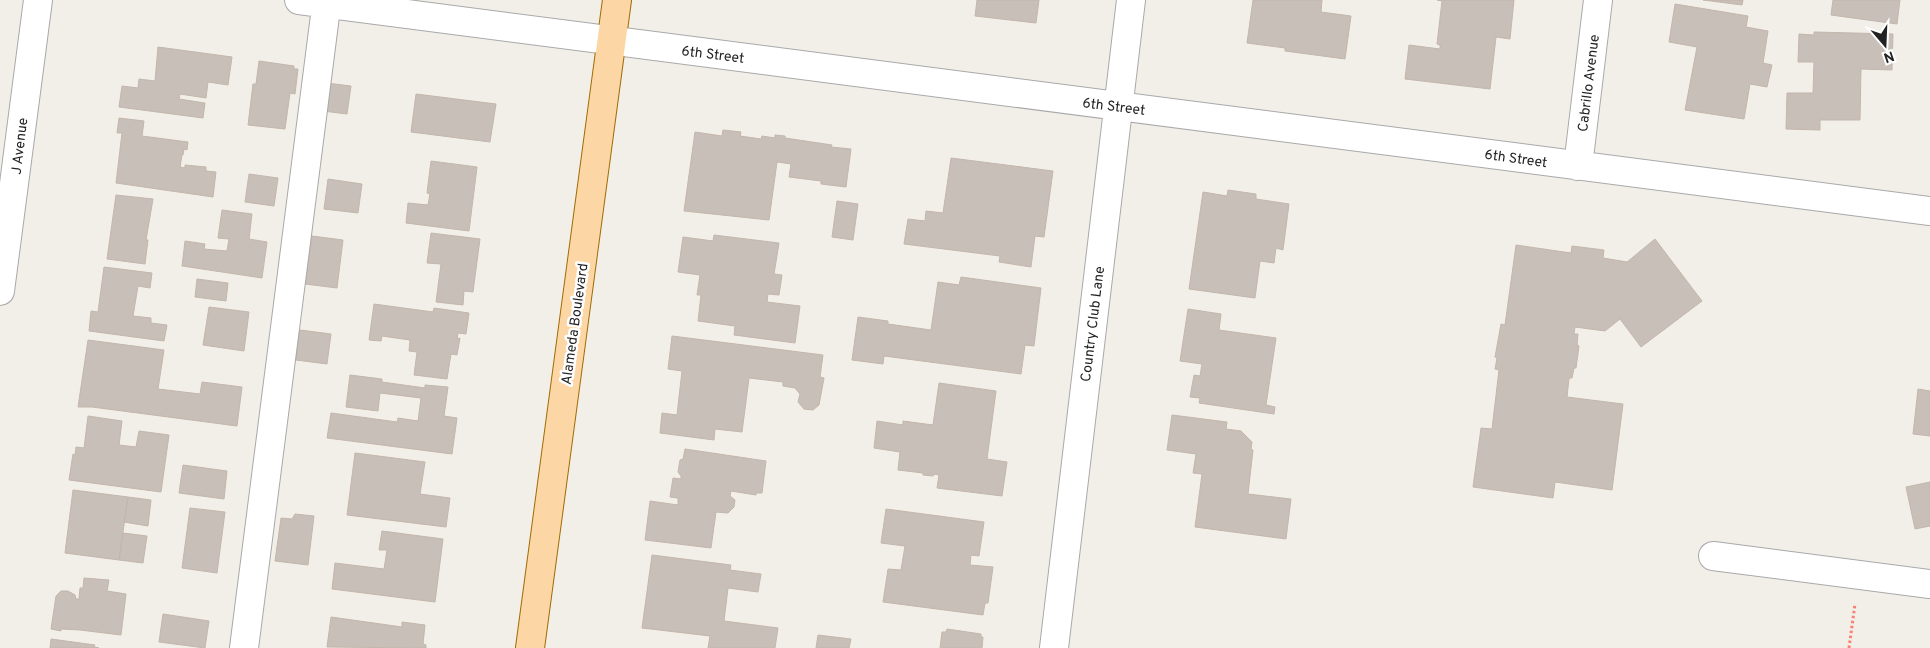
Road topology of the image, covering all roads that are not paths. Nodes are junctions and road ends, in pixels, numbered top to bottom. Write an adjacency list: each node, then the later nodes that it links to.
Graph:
1 (38, 0): 11 (street, J Avenue)
2 (299, 0): 6 (street, 6th Street)
3 (617, 0): 7 (main road, Alameda Boulevard)
4 (1132, 0): 8 (street, Country Club Lane)
5 (1598, 0): 9 (street, Cabrillo Avenue)
6 (327, 2): 7 (street, 6th Street); 14 (street)
7 (612, 41): 8 (street, 6th Street); 15 (main road, Alameda Boulevard)
8 (1118, 106): 9 (street, 6th Street); 16 (street, Country Club Lane)
9 (1578, 166): 10 (street, 6th Street)
10 (1930, 211)
11 (0, 291)
12 (1713, 556): 13 (street)
13 (1930, 584)
14 (244, 648)
15 (530, 648)
16 (1054, 648)

